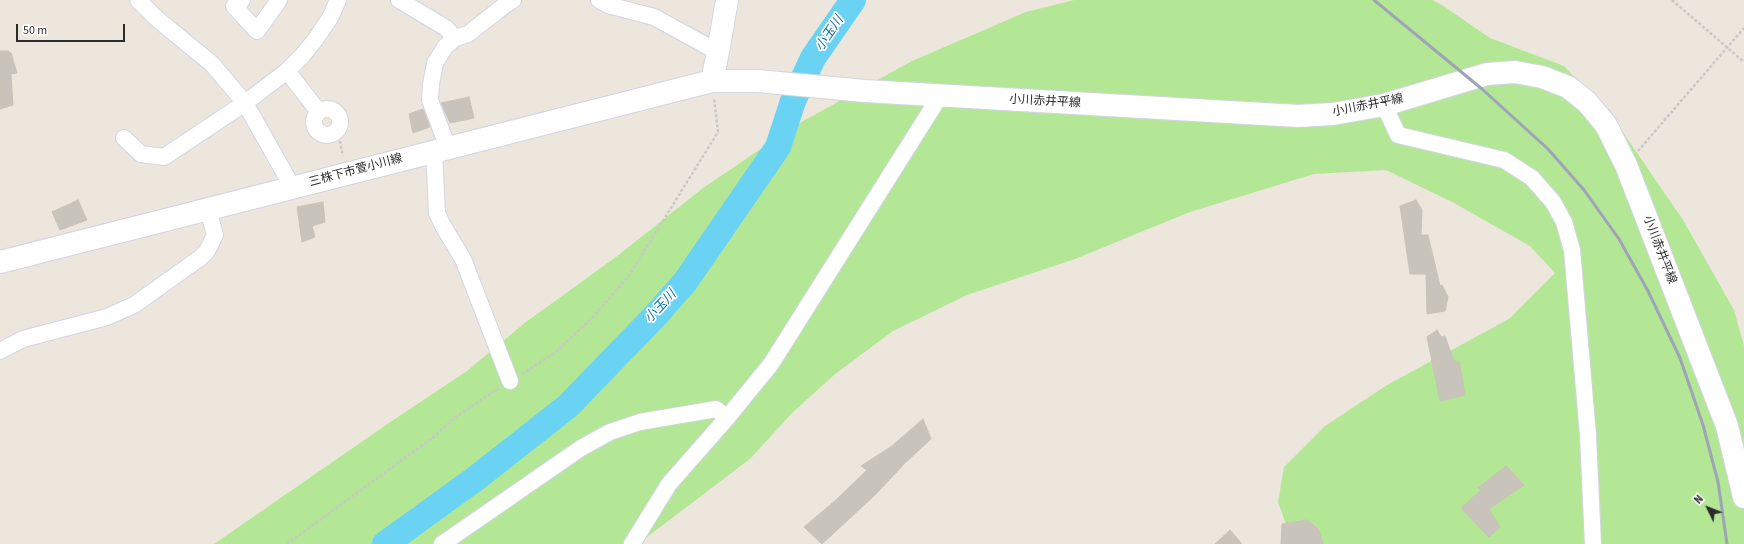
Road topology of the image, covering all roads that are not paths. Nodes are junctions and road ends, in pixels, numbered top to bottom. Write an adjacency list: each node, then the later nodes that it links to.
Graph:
1 (138, 0): 14 (street)
2 (242, 0): 3 (street)
3 (279, 0)
4 (338, 0): 11 (street)
5 (399, 0): 9 (street)
6 (513, 0): 9 (street)
7 (599, 0): 10 (street)
8 (727, 0): 10 (main road)
9 (455, 38): 18 (street)
10 (718, 52): 12 (main road)
11 (287, 71): 14 (street); 16 (street)
12 (712, 81): 13 (main road, 小川赤井平線); 18 (main road, 三株下市萱小川線)
13 (940, 96): 15 (main road, 小川赤井平線); 24 (street)
14 (245, 103): 17 (street); 19 (street)
15 (1384, 105): 25 (main road, 小川赤井平線); 28 (street)
16 (335, 132)
17 (124, 138)
18 (441, 149): 19 (main road, 三株下市萱小川線); 23 (street)
19 (293, 188): 20 (main road, 三株下市萱小川線)
20 (208, 209): 21 (main road, 三株下市萱小川線); 22 (street)
21 (0, 262)
22 (0, 351)
23 (510, 381)
24 (727, 418): 26 (street); 27 (street)
25 (1744, 497)
26 (442, 544)
27 (632, 544)
28 (1593, 544)

